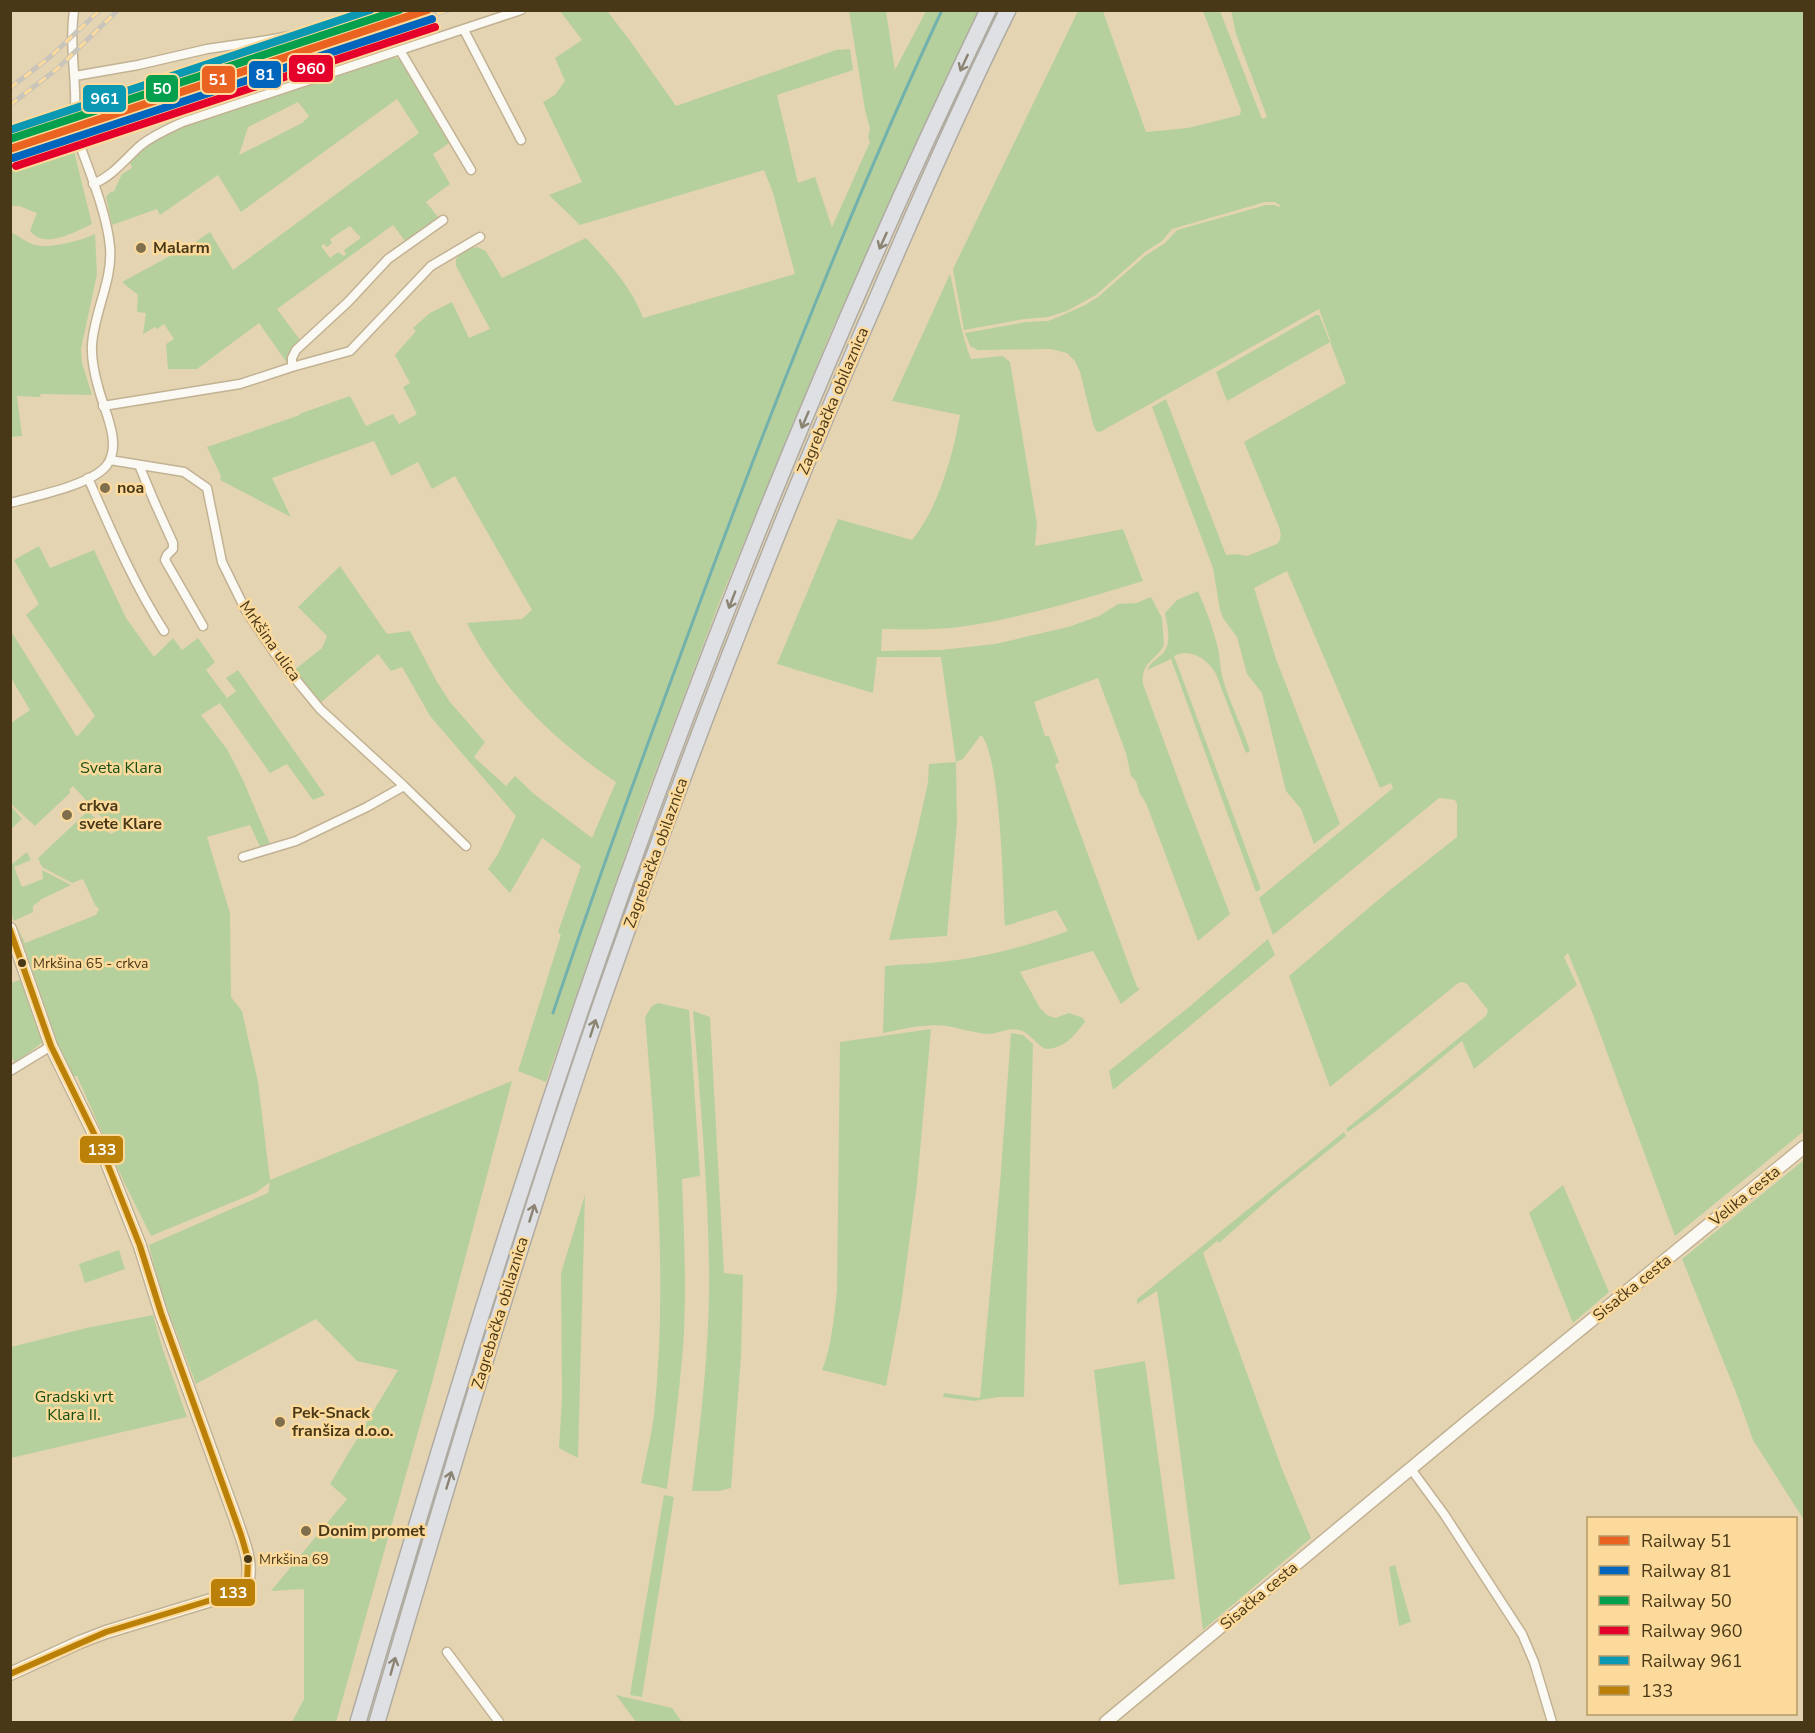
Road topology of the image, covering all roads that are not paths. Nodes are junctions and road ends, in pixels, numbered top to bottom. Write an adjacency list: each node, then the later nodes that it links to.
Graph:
1 (74, 10): 8 (street)
2 (372, 10): 8 (street)
3 (521, 10): 6 (street)
4 (988, 10): 33 (highway, Zagrebačka obilaznica, one-way to 33)
5 (1008, 10): 34 (highway, Zagrebačka obilaznica, one-way to 5)
6 (464, 30): 7 (street); 9 (street)
7 (400, 52): 10 (street); 11 (street)
8 (75, 75): 11 (street)
9 (520, 140)
10 (471, 171)
11 (93, 184): 15 (street)
12 (443, 220): 14 (street)
13 (480, 237): 14 (street)
14 (292, 367): 15 (street)
15 (103, 406): 16 (street)
16 (110, 460): 17 (street, Mrkšina ulica); 18 (street)
17 (139, 465): 20 (street); 22 (street, Mrkšina ulica)
18 (88, 478): 19 (street); 21 (street)
19 (10, 503)
20 (203, 626)
21 (164, 631)
22 (404, 786): 23 (street, Mrkšina ulica); 24 (street)
23 (465, 846)
24 (243, 857)
25 (10, 929): 26 (street)
26 (51, 1046): 27 (street); 32 (street)
27 (10, 1071)
28 (1804, 1147): 29 (street, Velika cesta)
29 (1685, 1244): 30 (street, Sisačka cesta)
30 (1411, 1468): 36 (street, Sisačka cesta); 37 (street)
31 (447, 1652): 35 (street)
32 (10, 1674)
33 (358, 1722)
34 (377, 1722)
35 (499, 1722)
36 (1106, 1722)
37 (1552, 1722)

